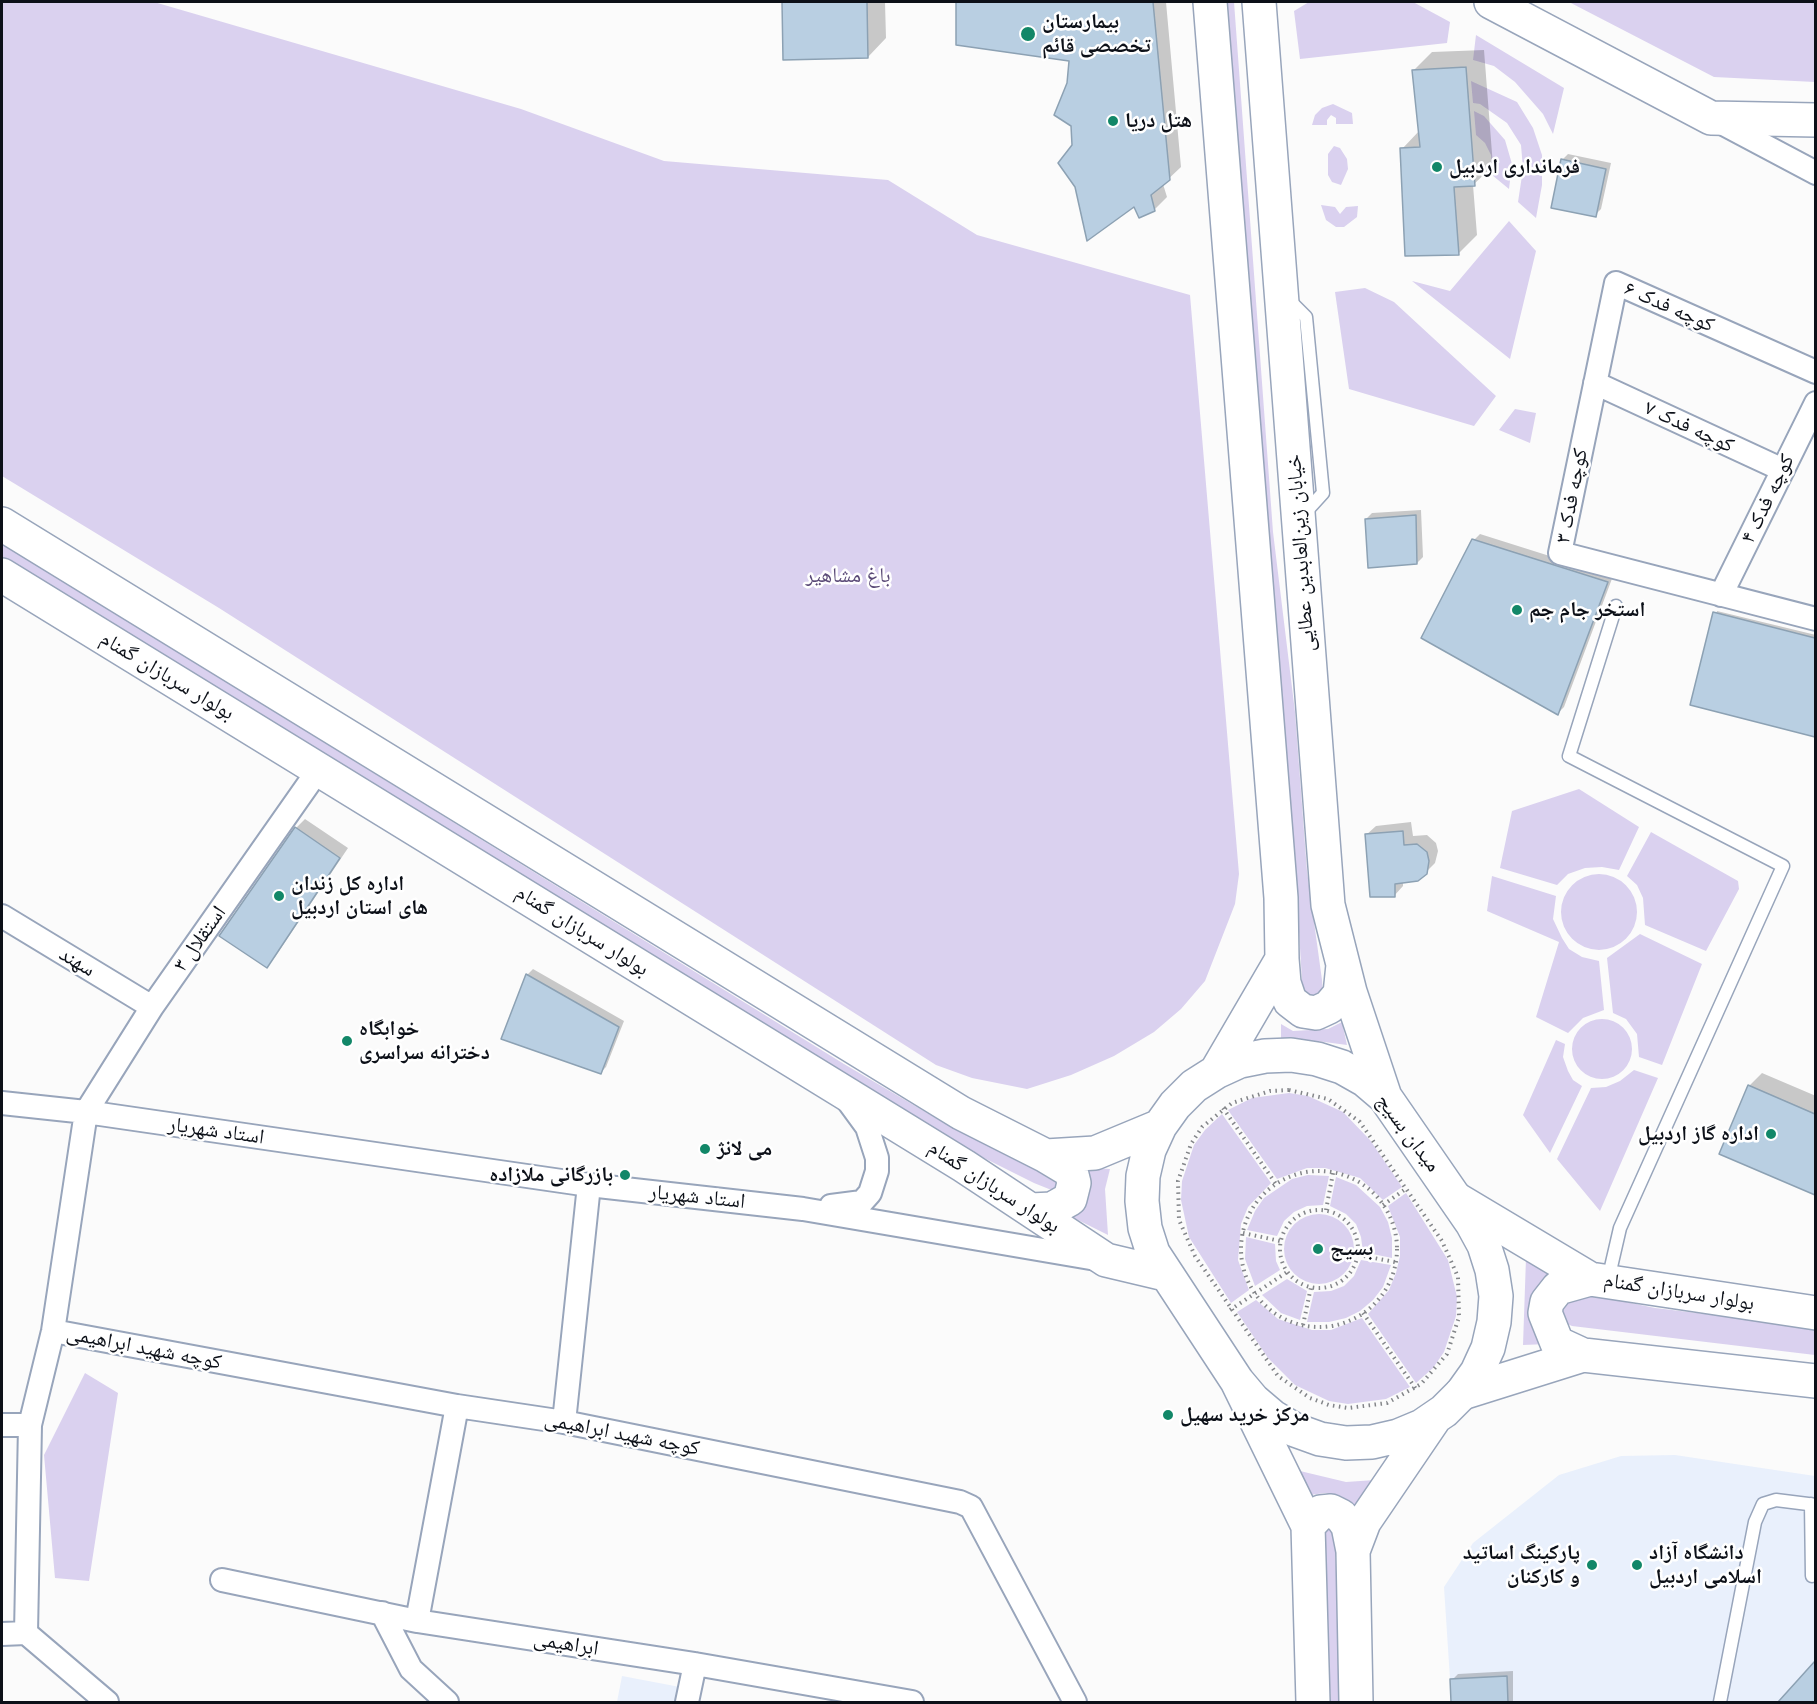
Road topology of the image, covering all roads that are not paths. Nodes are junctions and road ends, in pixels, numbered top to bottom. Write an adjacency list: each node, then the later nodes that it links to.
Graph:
1 (1210, 2): 18 (main road)
2 (1259, 2): 19 (main road, خیابان زین‌العابدین عطایی)
3 (1491, 2): 4 (main road)
4 (1711, 118): 5 (main road); 6 (street)
5 (1815, 120)
6 (1815, 173)
7 (1815, 372): 8 (street, کوچه فدک ۶)
8 (1595, 383): 10 (street, کوچه فدک ۷); 13 (street, کوچه فدک ۳)
9 (1814, 407): 10 (street, کوچه فدک ۴)
10 (1783, 470): 13 (street, کوچه فدک ۴)
11 (2, 524): 27 (main road, بولوار سربازان گمنام)
12 (2, 575): 16 (main road, بولوار سربازان گمنام)
13 (1721, 595): 15 (street)
14 (1616, 606): 34 (lane)
15 (1815, 619)
16 (319, 769): 20 (street, استقلال ۳); 22 (main road, بولوار سربازان گمنام)
17 (2, 916): 20 (street, سهند)
18 (1282, 959): 19 (main road); 21 (main road)
19 (1343, 965): 23 (main road, خیابان زین‌العابدین عطایی)
20 (152, 1007): 25 (street, استقلال ۳)
21 (1209, 1076): 23 (main road, میدان بسیج); 26 (main road, میدان بسیج)
22 (836, 1087): 30 (street); 31 (main road, بولوار سربازان گمنام)
23 (1385, 1097): 29 (main road, میدان بسیج)
24 (2, 1103): 25 (street, استاد شهریار)
25 (87, 1112): 28 (street, استاد شهریار); 36 (street)
26 (1160, 1126): 27 (main road); 33 (main road, میدان بسیج)
27 (1046, 1156): 31 (main road, بولوار سربازان گمنام)
28 (589, 1185): 30 (street, استاد شهریار); 43 (street)
29 (1456, 1199): 34 (main road, بولوار سربازان گمنام); 40 (main road, میدان بسیج)
30 (803, 1209): 32 (street, استاد شهریار)
31 (1031, 1210): 32 (main road, بولوار سربازان گمنام)
32 (1106, 1260): 33 (main road, بولوار سربازان گمنام)
33 (1165, 1274): 38 (main road, میدان بسیج)
34 (1599, 1280): 35 (main road, بولوار سربازان گمنام); 37 (main road)
35 (1815, 1313)
36 (54, 1331): 41 (street, کوچه شهید ابراهیمی); 45 (street)
37 (1583, 1355): 39 (main road); 40 (main road)
38 (1237, 1381): 42 (main road, میدان بسیج); 47 (main road)
39 (1815, 1381)
40 (1462, 1393): 42 (main road, میدان بسیج)
41 (457, 1406): 43 (street, کوچه شهید ابراهیمی); 52 (street)
42 (1435, 1417): 48 (main road)
43 (564, 1422): 60 (street, کوچه شهید ابراهیمی)
44 (2, 1425): 45 (street)
45 (30, 1425): 53 (street)
46 (1813, 1504): 49 (lane); 63 (lane)
47 (1308, 1526): 48 (main road); 61 (main road)
48 (1353, 1551): 62 (main road)
49 (1812, 1576)
50 (222, 1580): 51 (street, ابراهیمی)
51 (382, 1613): 52 (street, ابراهیمی); 57 (street)
52 (417, 1621): 55 (street, ابراهیمی)
53 (26, 1633): 54 (street); 56 (street)
54 (2, 1634)
55 (695, 1664): 58 (street); 59 (street, ابراهیمی)
56 (107, 1702)
57 (447, 1702)
58 (687, 1702)
59 (912, 1702)
60 (1075, 1702)
61 (1313, 1702)
62 (1356, 1702)
63 (1720, 1702)

